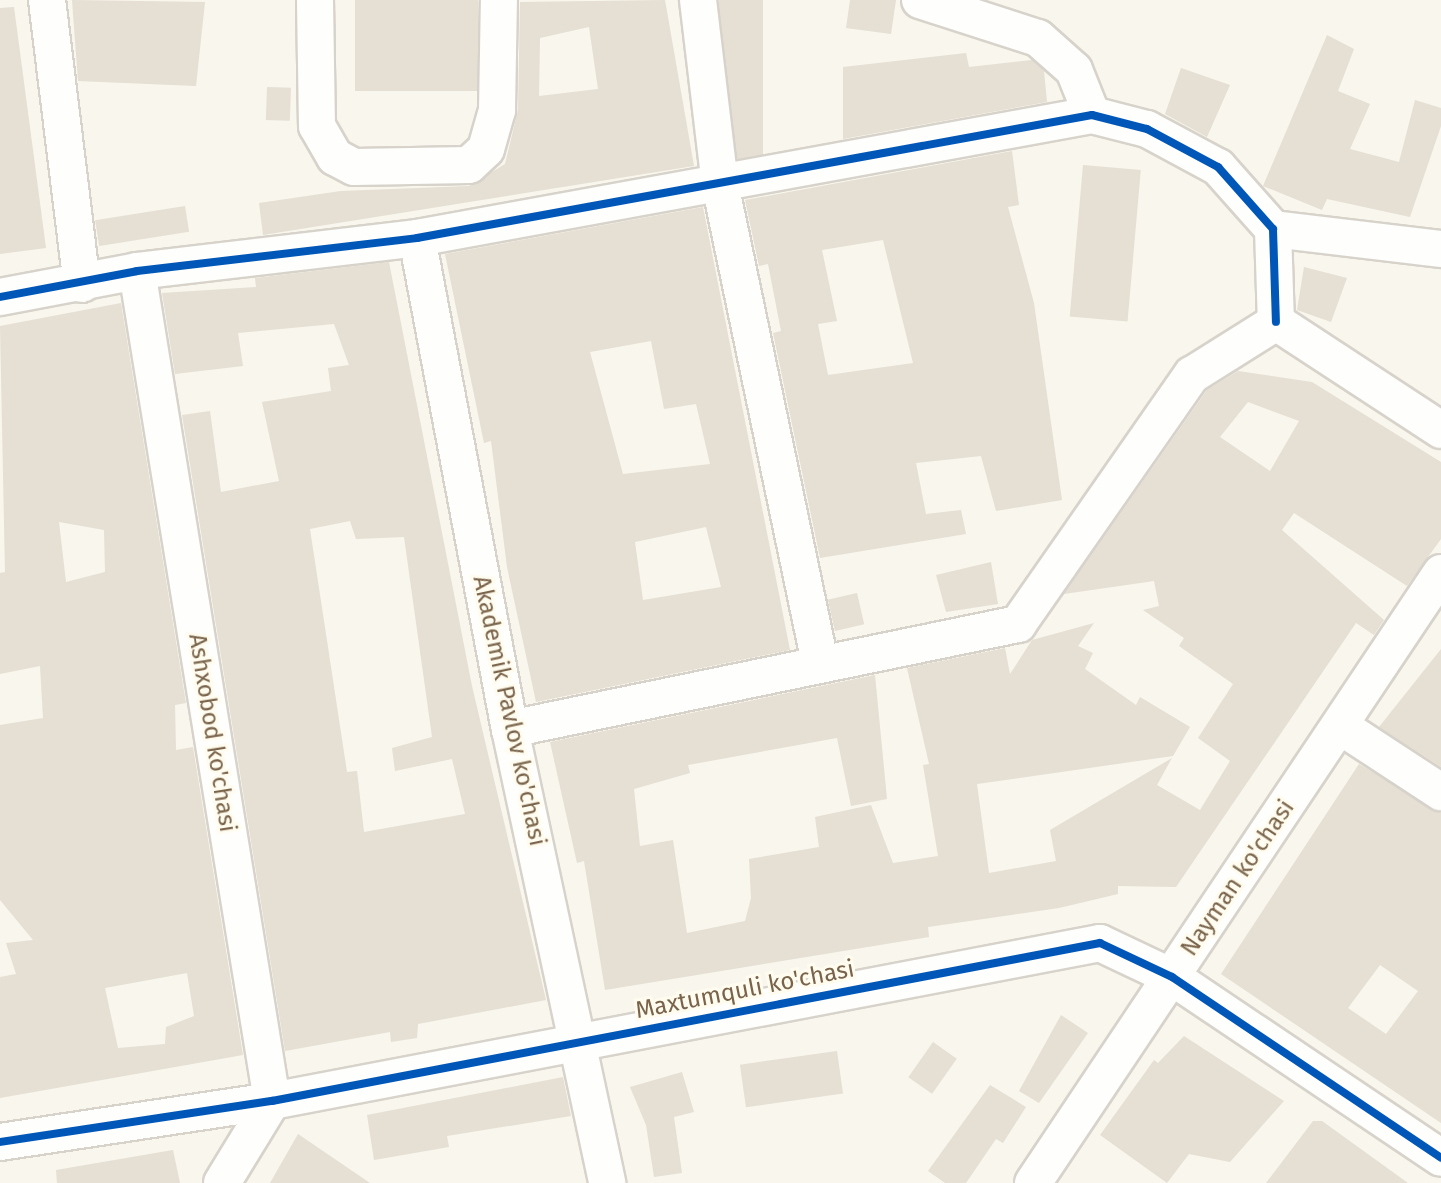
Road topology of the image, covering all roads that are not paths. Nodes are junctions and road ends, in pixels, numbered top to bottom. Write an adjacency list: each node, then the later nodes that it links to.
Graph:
1 (47, 0): 12 (street)
2 (315, 0): 3 (street)
3 (499, 0)
4 (698, 0): 7 (street)
5 (920, 0): 6 (street)
6 (1092, 115): 7 (street); 8 (street)
7 (720, 184): 9 (street); 17 (street)
8 (1273, 229): 10 (street); 14 (street)
9 (417, 238): 11 (street); 19 (street, Akademik Pavlov ko'chasi)
10 (1441, 249)
11 (137, 271): 12 (street); 23 (street, Ashxobod ko'chasi)
12 (82, 284): 13 (street)
13 (0, 297)
14 (1276, 322): 15 (street); 17 (street)
15 (1441, 430)
16 (1441, 573): 18 (street, Nayman ko'chasi)
17 (820, 662): 19 (street)
18 (1340, 726): 20 (street); 21 (street, Nayman ko'chasi)
19 (510, 729): 22 (street, Akademik Pavlov ko'chasi)
20 (1441, 792)
21 (1172, 977): 22 (street, Maxtumquli ko'chasi); 25 (street, Maxtumquli ko'chasi); 28 (street, Nayman ko'chasi)
22 (580, 1041): 23 (street, Maxtumquli ko'chasi); 27 (street, Akademik Pavlov ko'chasi)
23 (272, 1101): 24 (street, Maxtumquli ko'chasi); 26 (street)
24 (0, 1142)
25 (1441, 1158)
26 (222, 1183)
27 (607, 1183)
28 (1033, 1183)

